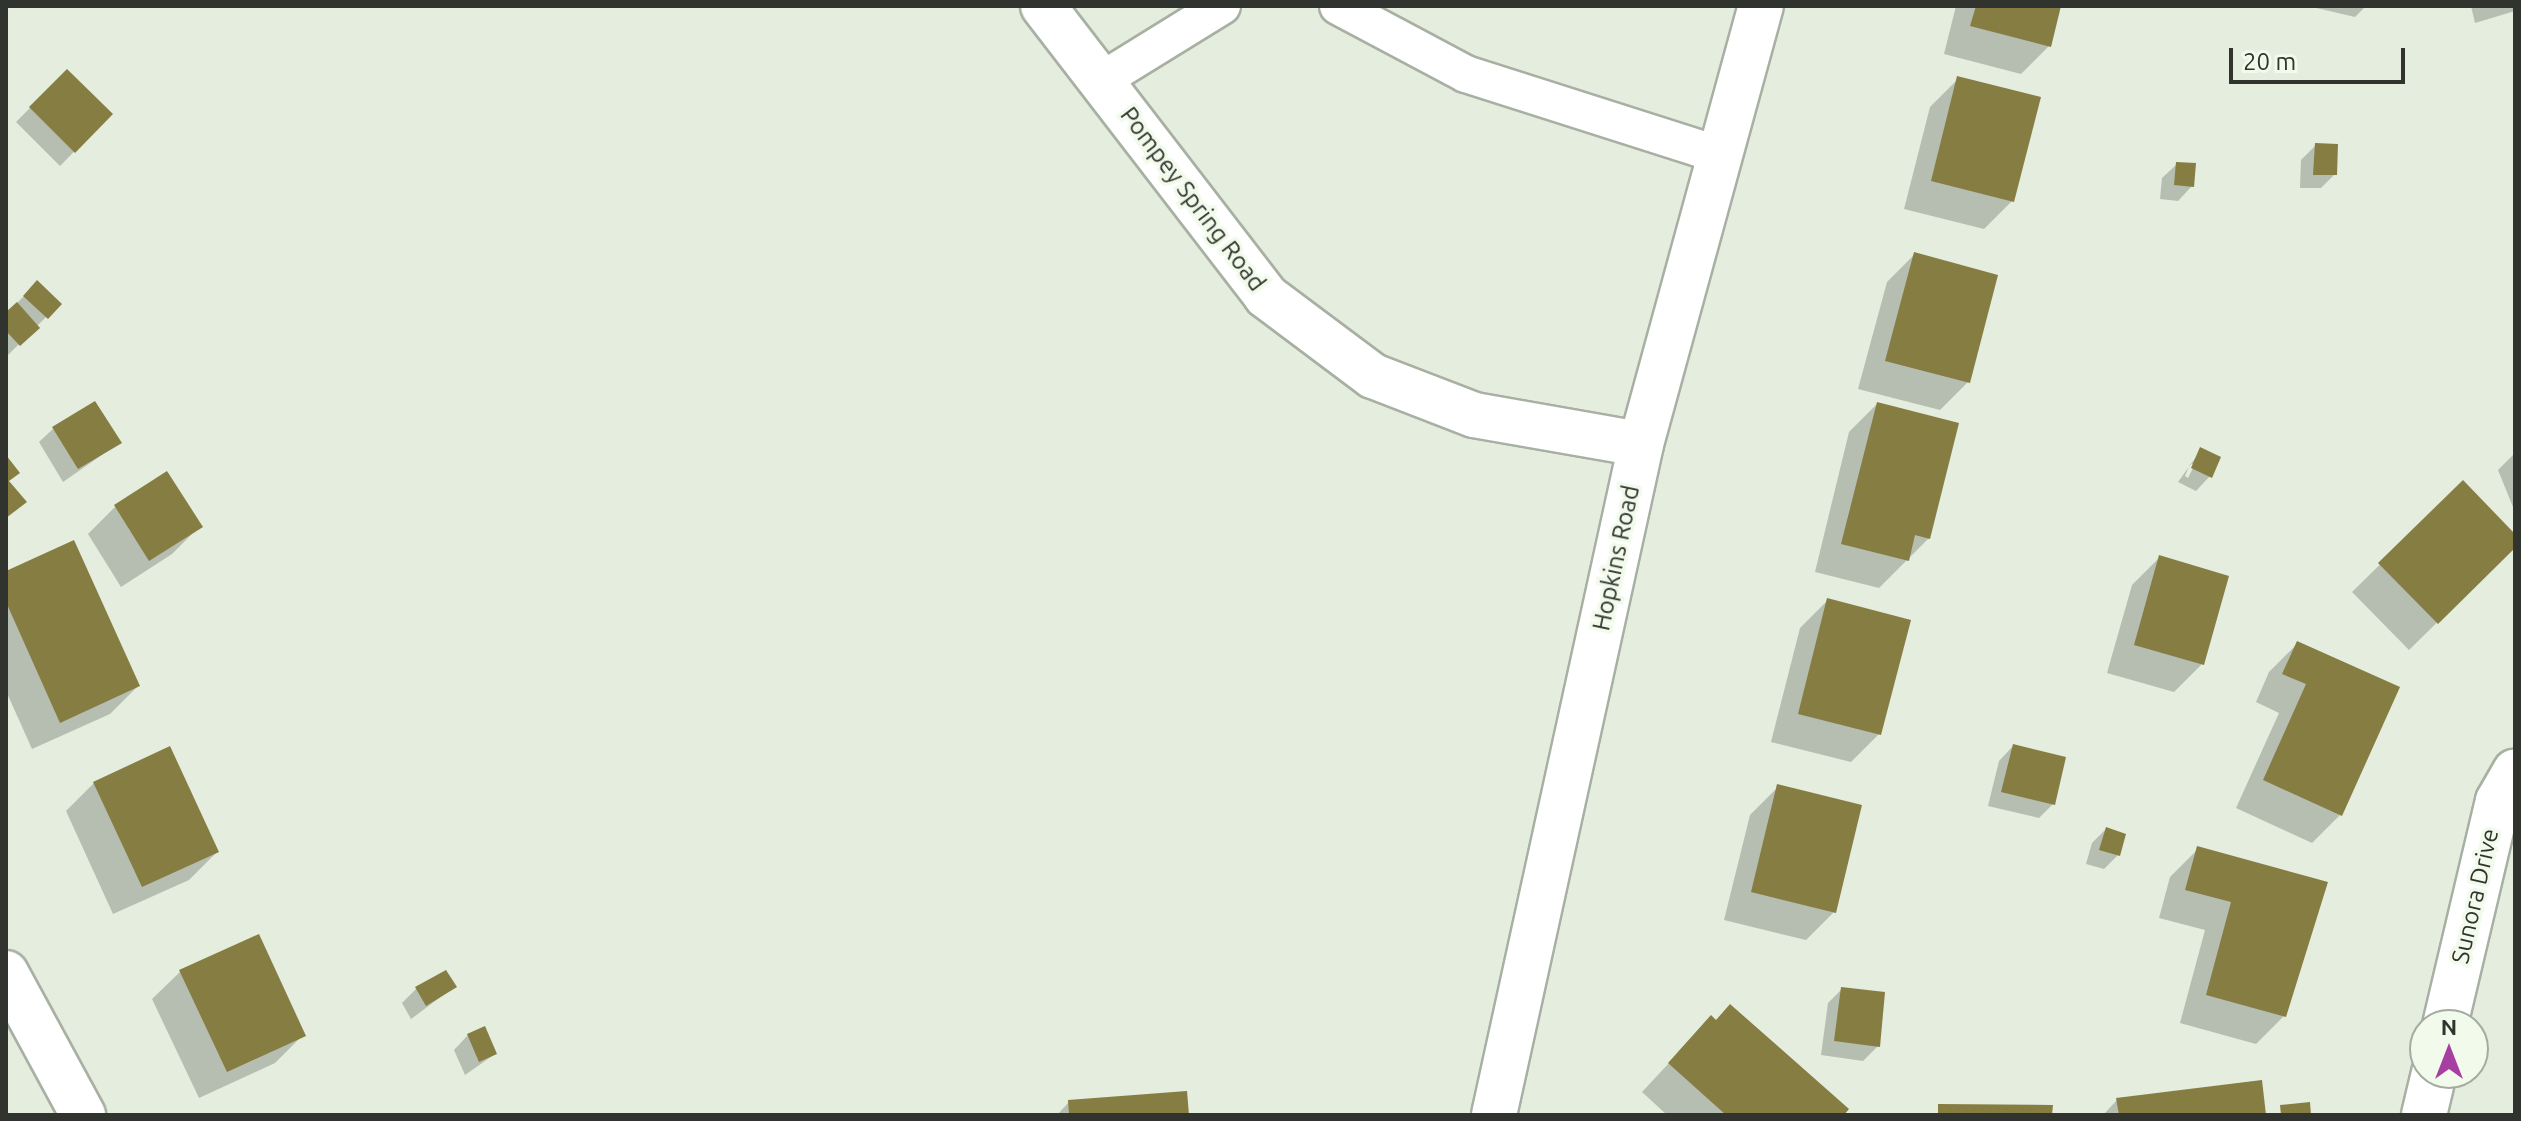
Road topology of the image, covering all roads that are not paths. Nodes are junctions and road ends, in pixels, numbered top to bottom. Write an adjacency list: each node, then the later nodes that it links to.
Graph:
1 (1043, 6): 5 (street, Pompey Spring Road)
2 (1222, 6): 5 (lane)
3 (1338, 6): 6 (lane)
4 (1761, 6): 6 (street, Hopkins Road)
5 (1102, 80): 7 (street, Pompey Spring Road)
6 (1720, 155): 7 (street, Hopkins Road)
7 (1641, 444): 13 (street, Hopkins Road)
8 (2515, 771): 10 (street, Sunora Drive)
9 (6, 973): 12 (street)
10 (2449, 1009)
11 (2430, 1089): 14 (street)
12 (83, 1115)
13 (1494, 1115)
14 (2424, 1115)

